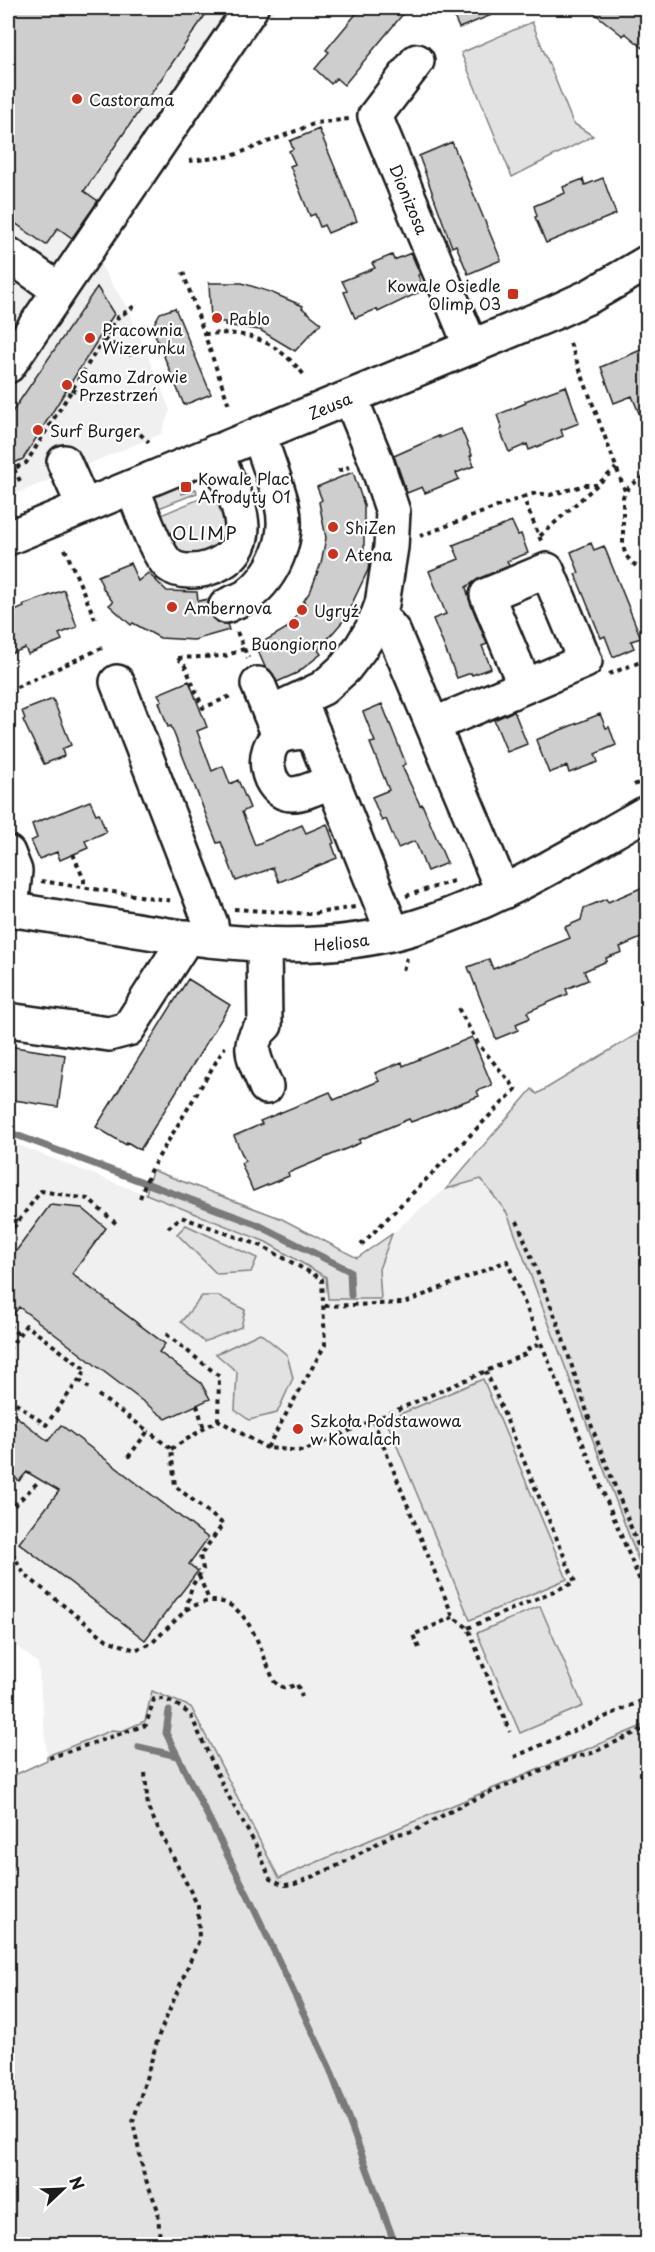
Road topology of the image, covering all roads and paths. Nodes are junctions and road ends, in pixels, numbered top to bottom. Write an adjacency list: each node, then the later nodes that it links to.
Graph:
1 (251, 8): 8 (street)
2 (417, 61): 3 (street)
3 (375, 116): 4 (path); 13 (street, Dionizosa)
4 (189, 161)
5 (8, 254): 8 (street)
6 (648, 262): 13 (street, Zeusa)
7 (183, 272): 10 (path)
8 (59, 291): 15 (street)
9 (136, 305): 11 (path)
10 (204, 334): 16 (path); 20 (path)
11 (104, 339): 14 (path); 17 (path)
12 (570, 343): 26 (path)
13 (471, 347): 18 (street, Zeusa)
14 (133, 356)
15 (8, 366)
16 (305, 376)
17 (72, 389): 19 (path); 27 (path)
18 (350, 397): 22 (street, Zeusa); 38 (street)
19 (103, 399)
20 (230, 408)
21 (140, 434): 23 (path)
22 (259, 434): 24 (street, Zeusa); 42 (street)
23 (148, 442)
24 (215, 452): 32 (street, Zeusa); 32 (street)
25 (64, 462): 35 (street)
26 (616, 468): 31 (path); 33 (path)
27 (14, 469): 28 (path); 30 (path)
28 (8, 471)
29 (648, 476): 33 (path)
30 (20, 481)
31 (597, 485): 34 (path); 36 (path)
32 (132, 487): 35 (street, Zeusa)
33 (625, 491): 41 (path)
34 (523, 497): 36 (path); 38 (path)
35 (84, 507): 37 (street, Zeusa)
36 (540, 536): 40 (path)
37 (8, 538)
38 (391, 547): 44 (street)
39 (65, 549): 43 (path)
40 (545, 549)
41 (636, 566)
42 (226, 606)
43 (95, 619)
44 (376, 619): 52 (street); 54 (street)
45 (106, 646): 51 (path)
46 (244, 649): 53 (path)
47 (648, 658): 48 (path)
48 (601, 678)
49 (117, 682): 63 (street)
50 (525, 686): 54 (street)
51 (8, 691)
52 (300, 700): 53 (street); 55 (street)
53 (269, 711): 55 (street); 56 (street)
54 (433, 725): 59 (street)
55 (313, 732): 56 (street)
56 (333, 781): 62 (street)
57 (648, 812): 59 (street, Heliosa)
58 (73, 854): 60 (path)
59 (497, 879): 62 (path); 64 (street, Heliosa)
60 (84, 886): 61 (path); 63 (path)
61 (10, 887): 65 (street, Heliosa)
62 (382, 902): 63 (path); 64 (street)
63 (204, 906): 65 (street)
64 (393, 933): 66 (street, Heliosa)
65 (198, 939): 66 (street, Heliosa); 68 (street)
66 (264, 945): 70 (street)
67 (458, 1008): 78 (path)
68 (8, 1020)
69 (230, 1040): 71 (path)
70 (266, 1087)
71 (140, 1198)
72 (8, 1214): 74 (path)
73 (517, 1221): 101 (path)
74 (17, 1222): 75 (path); 77 (path)
75 (119, 1226)
76 (168, 1228): 79 (path)
77 (8, 1235)
78 (361, 1245)
79 (325, 1306): 83 (path); 95 (path)
80 (8, 1324): 82 (path)
81 (166, 1334): 91 (path)
82 (19, 1335): 84 (path); 86 (path)
83 (542, 1343): 85 (path); 104 (path)
84 (8, 1350)
85 (486, 1371): 92 (path); 107 (path)
86 (79, 1380): 87 (path); 89 (path)
87 (89, 1388)
88 (98, 1395): 94 (path)
89 (8, 1397)
90 (197, 1405): 93 (path)
91 (218, 1420): 93 (path); 95 (path)
92 (373, 1420): 95 (path); 106 (path)
93 (204, 1429): 96 (path)
94 (148, 1431): 96 (path); 97 (path)
95 (267, 1448)
96 (171, 1449): 102 (path)
97 (126, 1460)
98 (40, 1480): 99 (path)
99 (8, 1512)
100 (8, 1545): 105 (path)
101 (648, 1571)
102 (199, 1576): 103 (path); 105 (path)
103 (209, 1600): 105 (path); 109 (path)
104 (648, 1600)
105 (186, 1610)
106 (453, 1617): 107 (path); 108 (path)
107 (468, 1628): 112 (path)
108 (419, 1648)
109 (302, 1697)
110 (648, 1698): 113 (path)
111 (648, 1727): 114 (path)
112 (510, 1732)
113 (514, 1757)
114 (49, 1758)
115 (145, 1773): 116 (path)
116 (160, 2244)

